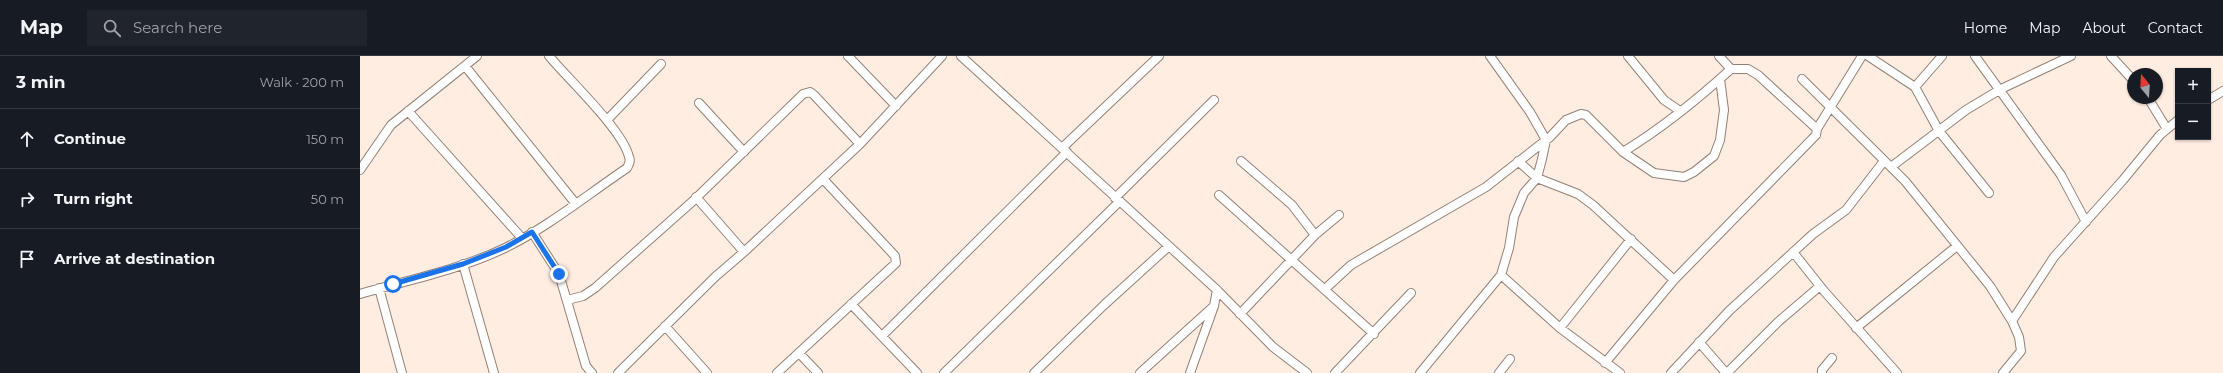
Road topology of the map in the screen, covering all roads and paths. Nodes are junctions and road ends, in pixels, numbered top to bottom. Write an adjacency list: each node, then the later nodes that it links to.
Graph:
1 (477, 56): 17 (street)
2 (549, 56): 33 (street)
3 (848, 56): 29 (street)
4 (942, 56): 29 (street)
5 (960, 56): 40 (street)
6 (1159, 56): 40 (street)
7 (1490, 56): 38 (street)
8 (1628, 56): 32 (street)
9 (1719, 56): 18 (street)
10 (1862, 56): 30 (street)
11 (1868, 56): 22 (street)
12 (1942, 56): 22 (street)
13 (1975, 56): 23 (street)
14 (2071, 56): 23 (street)
15 (2112, 56): 19 (street)
16 (661, 64): 33 (street)
17 (465, 66): 31 (street); 54 (street)
18 (1732, 69): 20 (street); 35 (street)
19 (2127, 73)
20 (1720, 79): 32 (street); 42 (street)
21 (1802, 79): 30 (street)
22 (1915, 87): 37 (street)
23 (2001, 89): 37 (street); 56 (street)
24 (2223, 91): 25 (street)
25 (2211, 98)
26 (1214, 100): 53 (street)
27 (699, 103): 41 (street)
28 (2152, 104): 36 (street)
29 (896, 106): 39 (street)
30 (1831, 109): 35 (street); 45 (street)
31 (408, 111): 47 (street); 59 (street)
32 (1680, 111): 42 (street)
33 (607, 120): 54 (street)
34 (2175, 122): 36 (street)
35 (1817, 129): 68 (street)
36 (2167, 129): 56 (street)
37 (1939, 131): 46 (street); 50 (street)
38 (1546, 140): 42 (street); 44 (street); 48 (street)
39 (860, 144): 41 (street); 49 (street)
40 (1065, 150): 53 (street); 84 (street)
41 (744, 152): 52 (street)
42 (1623, 152)
43 (1241, 161): 58 (street)
44 (1518, 161): 48 (street); 71 (street)
45 (1884, 161): 46 (street); 64 (street)
46 (1891, 167): 62 (street)
47 (360, 170)
48 (1537, 178): 60 (street); 67 (street)
49 (822, 179): 63 (street); 76 (street)
50 (1989, 193)
51 (1219, 195): 65 (street)
52 (696, 198): 63 (street); 75 (street)
53 (1118, 199): 61 (street); 98 (street)
54 (576, 204): 57 (street)
55 (1339, 215): 58 (street)
56 (2086, 222): 79 (street)
57 (532, 232): 59 (street); 75 (street)
58 (1315, 235): 65 (street)
59 (521, 237): 66 (street)
60 (1631, 239): 68 (street); 81 (street)
61 (1170, 246): 72 (street); 99 (street)
62 (1957, 246): 79 (street); 82 (street)
63 (744, 252): 80 (street)
64 (1793, 252): 69 (street); 85 (street)
65 (1292, 260): 71 (street); 78 (street)
66 (463, 264): 70 (street); 91 (street)
67 (1501, 275): 81 (street); 104 (street)
68 (1674, 280): 89 (street)
69 (1820, 286): 82 (street); 108 (street)
70 (379, 288): 74 (street); 90 (street)
71 (1325, 289): 83 (street)
72 (1217, 290): 77 (street); 78 (street)
73 (1411, 293): 83 (street)
74 (360, 294)
75 (567, 300): 92 (street)
76 (852, 304): 84 (street); 86 (street)
77 (1214, 306): 100 (street); 101 (street)
78 (1240, 314): 102 (street)
79 (2012, 321): 111 (street)
80 (665, 326): 93 (street); 94 (street)
81 (1560, 328): 89 (street)
82 (1856, 328): 110 (street)
83 (1374, 334): 103 (street)
84 (882, 336): 97 (street)
85 (1700, 342): 107 (street); 108 (street)
86 (799, 354): 95 (street); 96 (street)
87 (1832, 358): 109 (street)
88 (1510, 359): 105 (street)
89 (1605, 363): 106 (street)
90 (402, 373)
91 (494, 373)
92 (592, 373)
93 (618, 373)
94 (707, 373)
95 (777, 373)
96 (818, 373)
97 (917, 373)
98 (944, 373)
99 (1034, 373)
100 (1140, 373)
101 (1190, 373)
102 (1307, 373)
103 (1335, 373)
104 (1420, 373)
105 (1499, 373)
106 (1620, 373)
107 (1671, 373)
108 (1726, 373)
109 (1822, 373)
110 (1897, 373)
111 (2003, 373)

